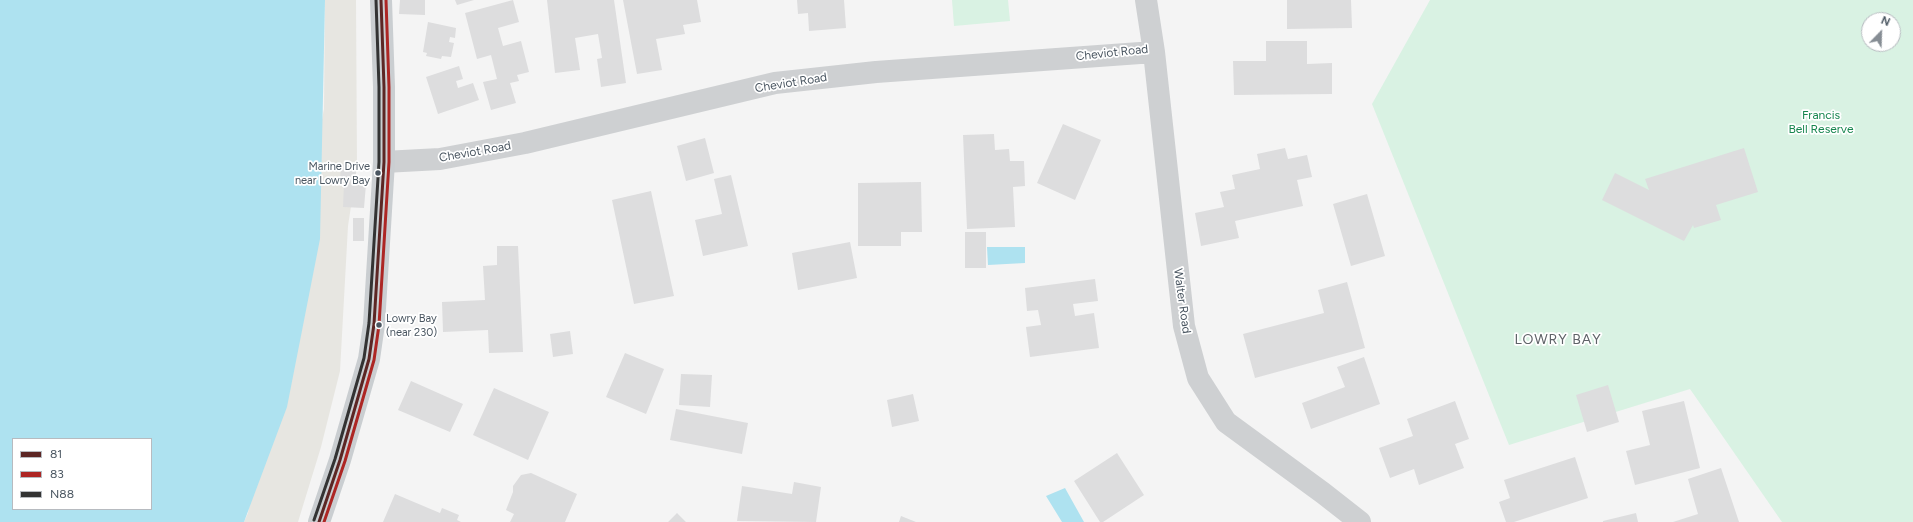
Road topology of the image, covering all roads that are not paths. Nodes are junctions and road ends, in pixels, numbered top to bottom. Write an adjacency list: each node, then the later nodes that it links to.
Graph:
1 (381, 0): 4 (main road)
2 (1146, 0): 3 (street, Cheviot Road)
3 (1154, 52): 4 (street, Cheviot Road); 6 (street, Walter Road)
4 (384, 162): 5 (main road)
5 (319, 522)
6 (1360, 522)

